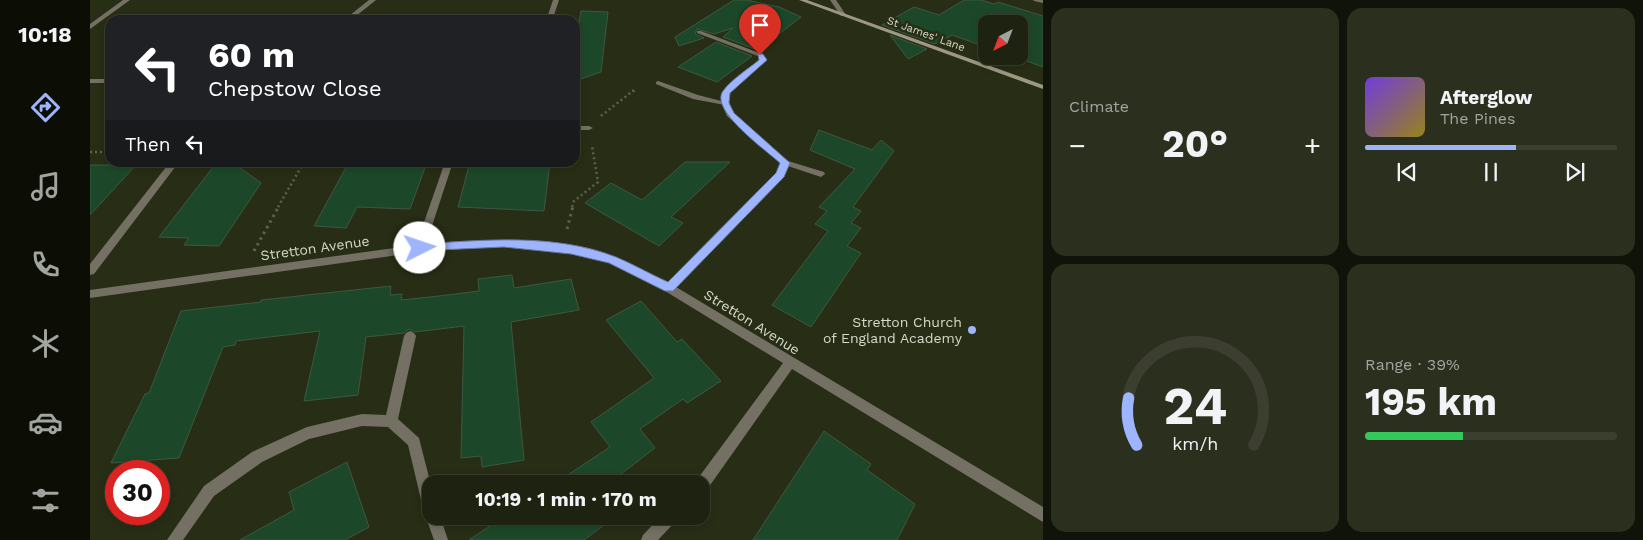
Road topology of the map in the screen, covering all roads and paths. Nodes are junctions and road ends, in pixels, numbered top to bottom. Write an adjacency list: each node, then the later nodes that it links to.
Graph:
1 (127, 0): 9 (street)
2 (373, 0): 10 (street)
3 (556, 0): 11 (street)
4 (802, 0): 12 (street, St James' Lane)
5 (833, 0): 12 (street)
6 (1036, 0): 7 (street)
7 (1043, 1)
8 (105, 15): 13 (street)
9 (106, 15)
10 (354, 15)
11 (551, 15)
12 (843, 15): 18 (street, St James' Lane)
13 (90, 26)
14 (698, 32): 20 (street)
15 (90, 81): 16 (street)
16 (105, 82)
17 (658, 83): 20 (street)
18 (1043, 87)
19 (635, 90): 21 (path)
20 (725, 103): 27 (street)
21 (600, 117)
22 (580, 128): 23 (street)
23 (589, 128)
24 (593, 139): 33 (path)
25 (90, 152): 26 (path)
26 (105, 152)
27 (785, 163): 31 (street); 36 (street)
28 (171, 167): 34 (street)
29 (301, 167): 35 (path)
30 (447, 167): 32 (street)
31 (820, 174)
32 (420, 248): 33 (street, Stretton Avenue); 35 (street, Stretton Avenue)
33 (562, 249): 36 (street, Stretton Avenue)
34 (90, 271)
35 (241, 273): 37 (street, Stretton Avenue)
36 (669, 288): 39 (street, Stretton Avenue)
37 (90, 294)
38 (410, 336): 40 (street)
39 (790, 363): 42 (street); 43 (street, Stretton Avenue)
40 (391, 422): 41 (street); 46 (street)
41 (422, 475)
42 (709, 475)
43 (1043, 515)
44 (436, 525): 47 (street)
45 (662, 525): 48 (street)
46 (174, 540)
47 (442, 540)
48 (648, 540)

